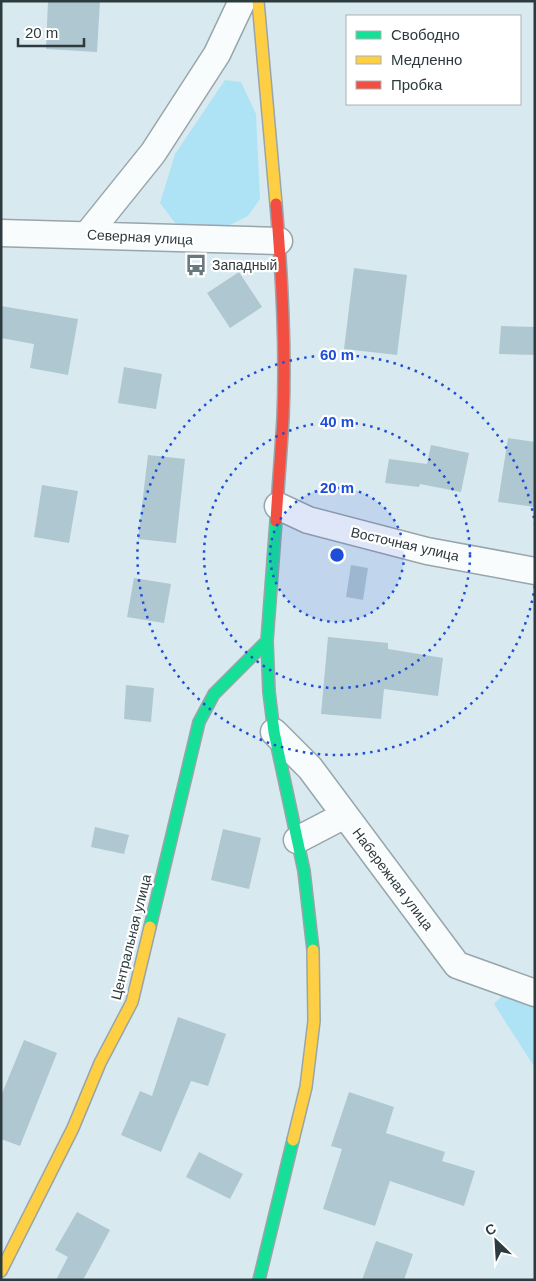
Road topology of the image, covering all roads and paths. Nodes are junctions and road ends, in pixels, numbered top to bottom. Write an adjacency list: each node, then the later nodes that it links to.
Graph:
1 (242, 1): 4 (street)
2 (258, 1): 5 (street)
3 (1, 233): 4 (street, Северная улица)
4 (87, 234): 5 (street, Северная улица)
5 (278, 241): 6 (street)
6 (278, 506): 7 (street, Восточная улица); 8 (street)
7 (535, 571)
8 (267, 641): 9 (street); 13 (street, Центральная улица)
9 (274, 732): 10 (street, Набережная улица); 11 (street)
10 (345, 815): 11 (street); 12 (street, Набережная улица)
11 (297, 840): 14 (street)
12 (535, 993)
13 (1, 1271)
14 (259, 1280)

